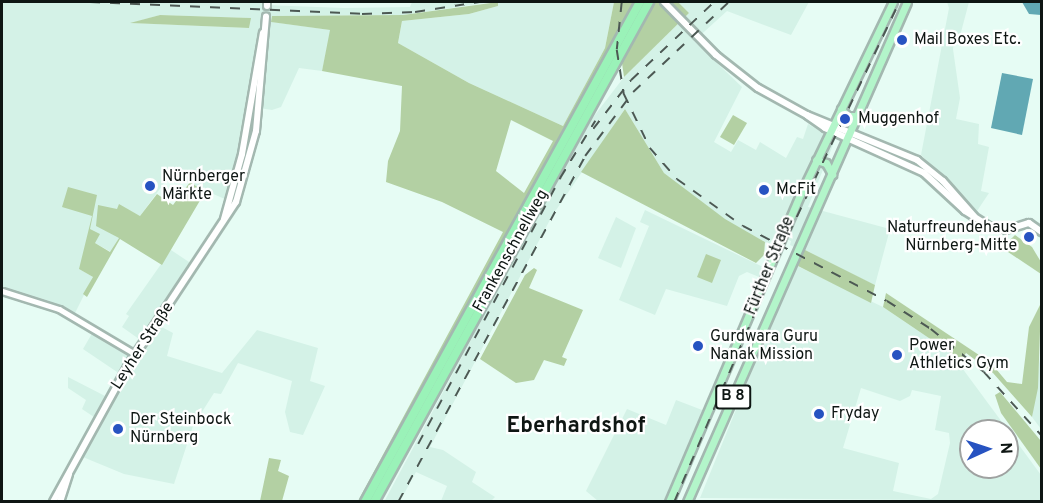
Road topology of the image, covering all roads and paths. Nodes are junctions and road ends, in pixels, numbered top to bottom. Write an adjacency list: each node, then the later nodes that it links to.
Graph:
1 (640, 2): 23 (highway, Frankenschnellweg)
2 (649, 2): 24 (highway, Frankenschnellweg)
3 (664, 2): 8 (main road)
4 (893, 2): 7 (main road, Fürther Straße / B 8)
5 (907, 2): 9 (main road, Fürther Straße / B 8)
6 (266, 19): 19 (main road, Leyher Straße)
7 (841, 109): 9 (main road); 10 (main road, Fürther Straße / B 8)
8 (807, 115): 10 (main road); 11 (main road)
9 (858, 116): 12 (main road, Fürther Straße / B 8)
10 (834, 123): 11 (main road, Fürther Straße / B 8); 12 (main road)
11 (830, 131): 13 (main road); 14 (main road, Fürther Straße / B 8)
12 (851, 131): 13 (main road, Fürther Straße / B 8); 16 (main road)
13 (848, 140): 15 (main road, Fürther Straße / B 8); 16 (main road)
14 (816, 160): 15 (main road); 25 (main road, Fürther Straße / B 8)
15 (832, 174): 26 (main road, Fürther Straße / B 8)
16 (974, 216): 17 (main road)
17 (1041, 232)
18 (2, 291): 19 (street)
19 (135, 354): 20 (main road, Leyher Straße)
20 (69, 473): 21 (main road, Leyher Straße); 22 (main road, Leyher Straße)
21 (53, 501)
22 (60, 501)
23 (365, 501)
24 (374, 501)
25 (669, 501)
26 (687, 501)

